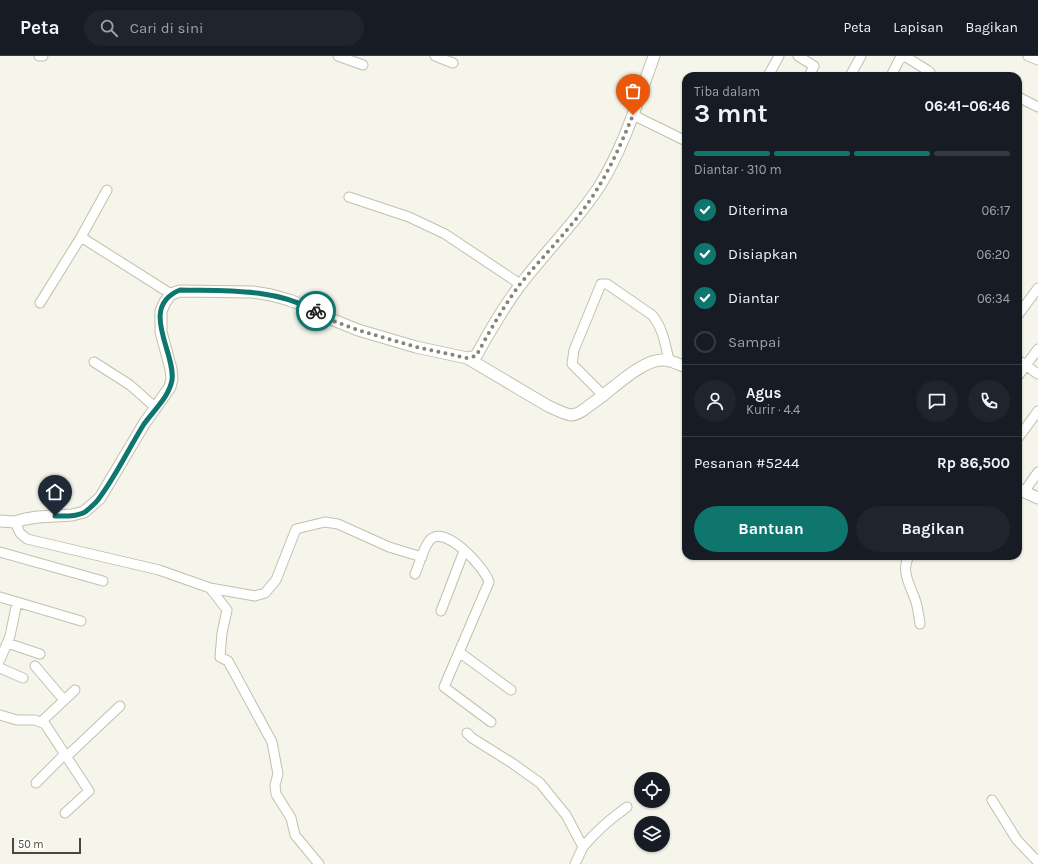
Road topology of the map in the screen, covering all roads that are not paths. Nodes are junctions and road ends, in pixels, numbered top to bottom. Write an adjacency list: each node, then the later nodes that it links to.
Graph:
1 (39, 56): 2 (street)
2 (43, 56)
3 (338, 56): 13 (street)
4 (435, 56): 12 (street)
5 (654, 56): 21 (street)
6 (779, 56): 14 (street)
7 (798, 56): 15 (street)
8 (860, 56): 16 (street)
9 (905, 56): 17 (street); 18 (street)
10 (1028, 56): 11 (street)
11 (1038, 60)
12 (453, 63)
13 (363, 65)
14 (770, 72)
15 (811, 72)
16 (852, 72)
17 (893, 72)
18 (930, 72)
19 (1022, 99): 20 (street)
20 (1038, 107)
21 (633, 115): 22 (street); 26 (street)
22 (682, 139)
23 (108, 190): 25 (street)
24 (349, 197): 26 (street)
25 (81, 238): 28 (street); 29 (street)
26 (520, 284): 32 (street)
27 (1038, 288): 30 (street)
28 (171, 294): 32 (street); 41 (street)
29 (40, 303)
30 (1022, 310)
31 (1038, 349): 37 (street)
32 (467, 358): 40 (street)
33 (669, 360): 36 (street); 40 (street); 40 (street)
34 (94, 362): 41 (street)
35 (1022, 363): 37 (street)
36 (682, 365)
37 (1026, 366): 38 (street); 39 (street)
38 (1022, 371)
39 (1038, 374)
40 (604, 396)
41 (156, 408): 49 (street)
42 (1038, 411): 43 (street)
43 (1022, 433)
44 (1038, 472): 45 (street)
45 (1022, 489)
46 (1022, 490): 47 (street)
47 (1038, 498)
48 (0, 521): 49 (street)
49 (15, 522): 56 (street)
50 (464, 551): 52 (street); 59 (street); 63 (street)
51 (0, 552): 55 (street)
52 (422, 557): 54 (street); 56 (street)
53 (907, 560): 61 (street)
54 (415, 574)
55 (103, 581)
56 (210, 588): 84 (street)
57 (0, 597): 58 (street)
58 (17, 602): 60 (street); 62 (street)
59 (441, 612)
60 (81, 621)
61 (920, 624)
62 (7, 643): 64 (street); 65 (street)
63 (459, 652): 70 (street); 75 (street)
64 (40, 654)
65 (0, 660)
66 (35, 666): 71 (street)
67 (0, 668): 68 (street)
68 (23, 678)
69 (75, 690): 71 (street)
70 (511, 690)
71 (64, 700): 74 (street)
72 (120, 706): 77 (street)
73 (0, 715): 74 (street)
74 (40, 722): 77 (street)
75 (491, 722)
76 (467, 733): 82 (street)
77 (66, 755): 78 (street); 81 (street)
78 (36, 782)
79 (992, 800): 83 (street)
80 (627, 807): 82 (street)
81 (66, 813)
82 (582, 847): 85 (street)
83 (1038, 862)
84 (319, 864)
85 (575, 864)

